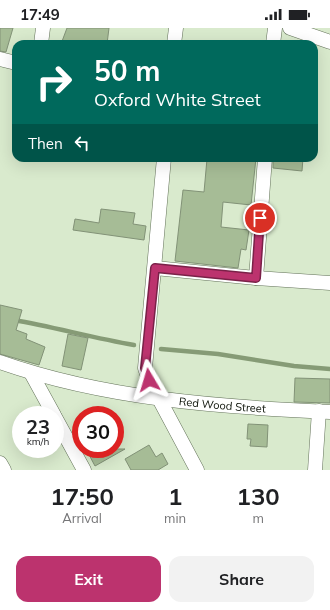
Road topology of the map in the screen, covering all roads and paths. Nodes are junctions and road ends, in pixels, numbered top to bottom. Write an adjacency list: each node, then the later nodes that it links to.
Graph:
1 (43, 28): 5 (street)
2 (176, 28): 6 (street)
3 (275, 28): 7 (street)
4 (290, 28): 8 (street)
5 (42, 40)
6 (174, 40)
7 (274, 40)
8 (330, 42)
9 (0, 59): 10 (street)
10 (12, 62)
11 (164, 162): 13 (street)
12 (265, 162): 14 (street)
13 (155, 268): 14 (street); 18 (street)
14 (256, 278): 15 (street)
15 (330, 283)
16 (0, 362): 17 (street, Red Wood Street)
17 (31, 373): 18 (street, Red Wood Street); 19 (street)
18 (159, 398): 20 (street, Red Wood Street); 25 (street)
19 (49, 406)
20 (325, 411): 26 (street)
21 (64, 433): 24 (street)
22 (0, 463): 23 (street)
23 (4, 470)
24 (84, 470)
25 (197, 470)
26 (315, 470)

